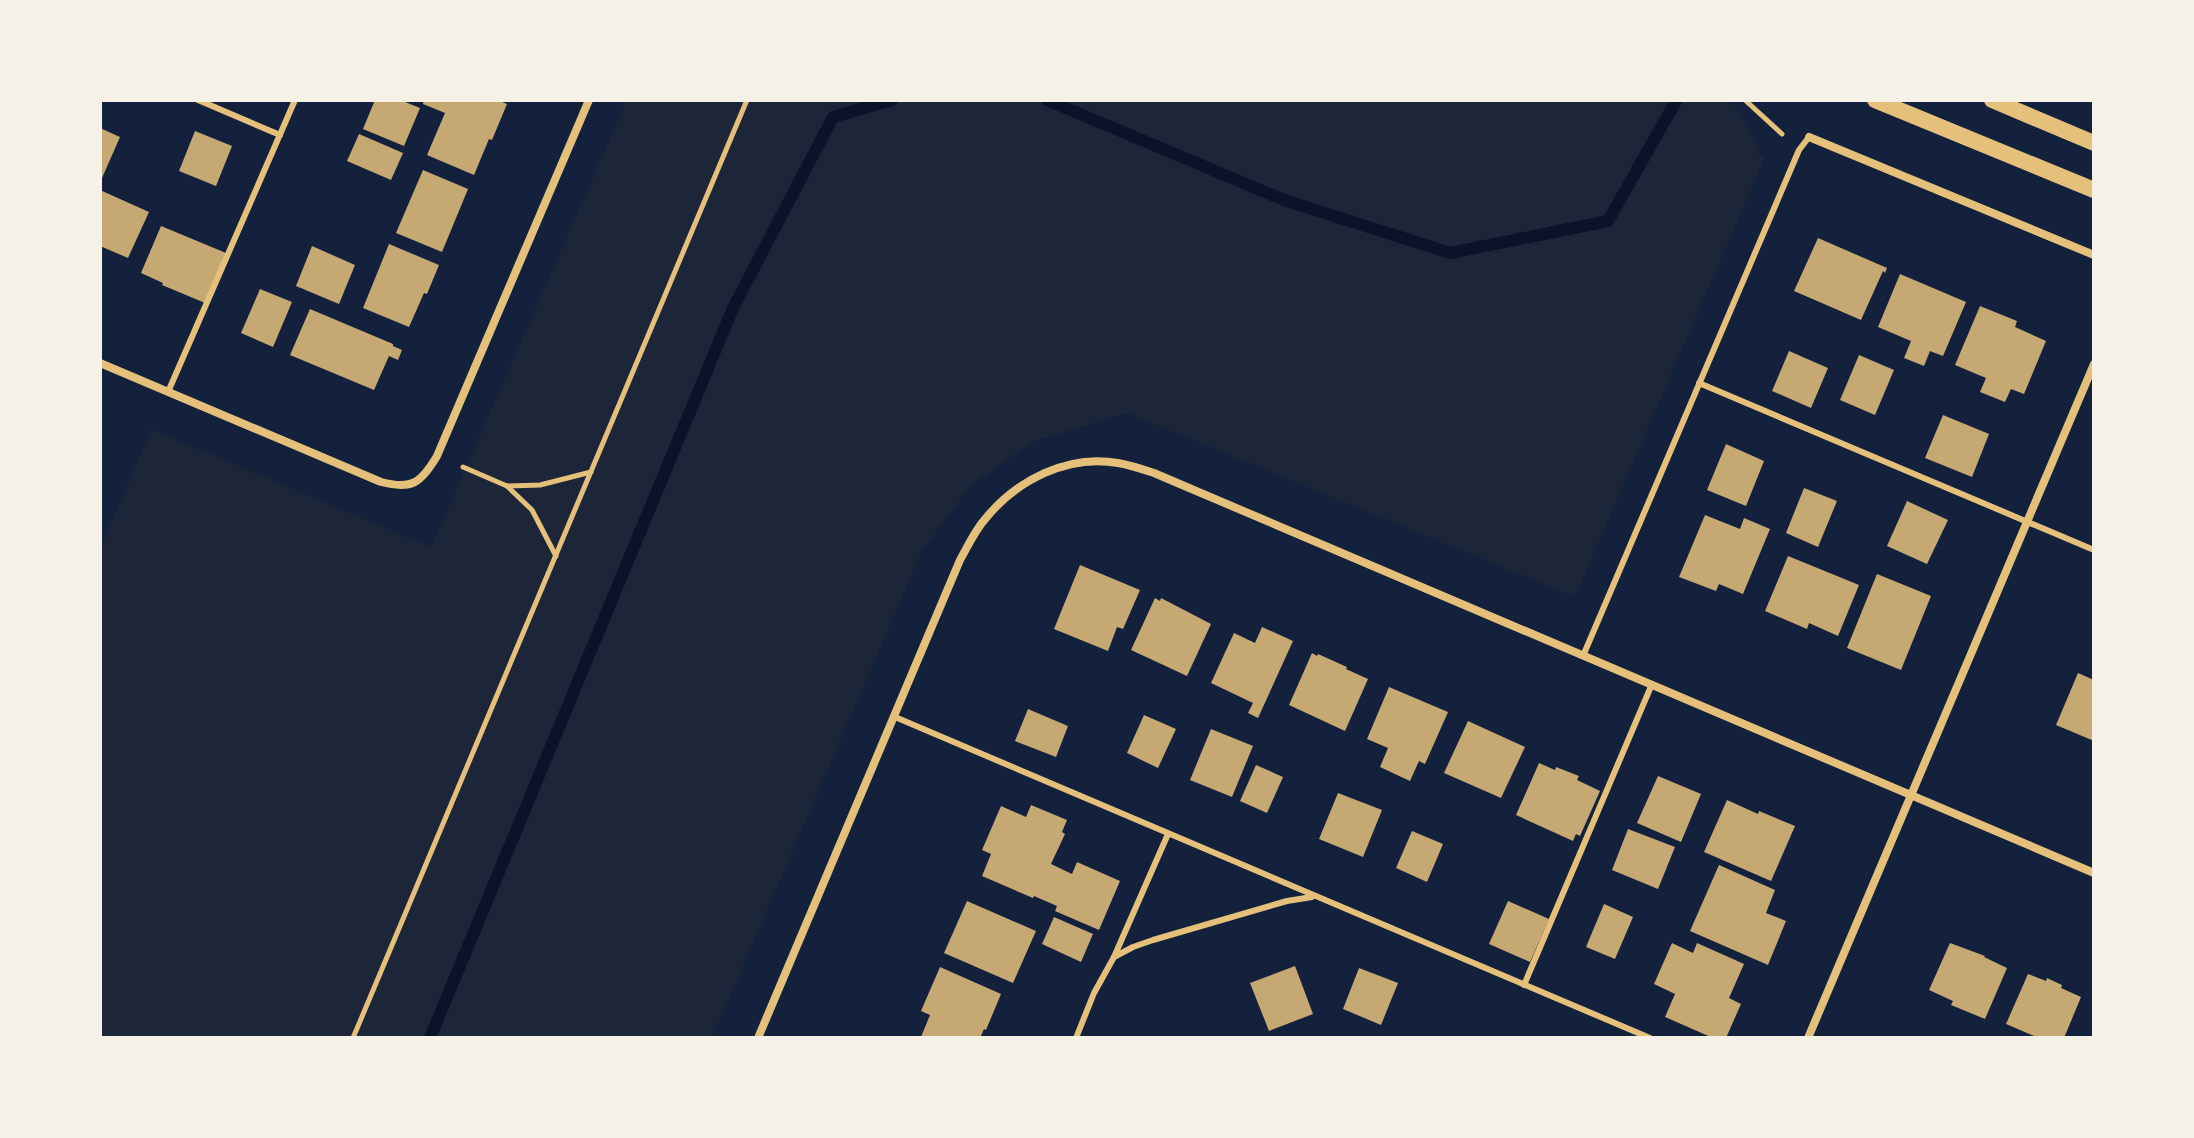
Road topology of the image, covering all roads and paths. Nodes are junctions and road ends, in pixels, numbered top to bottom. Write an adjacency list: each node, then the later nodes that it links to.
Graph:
1 (198, 100): 8 (lane)
2 (295, 100): 8 (lane)
3 (589, 100): 16 (street)
4 (747, 100): 18 (path)
5 (1745, 100): 9 (path)
6 (1875, 100): 11 (main road)
7 (1992, 100): 10 (main road)
8 (280, 135): 16 (lane)
9 (1809, 137): 12 (street); 15 (lane)
10 (2094, 143)
11 (2094, 190)
12 (2094, 255)
13 (100, 363): 16 (street)
14 (2094, 364): 20 (street)
15 (1699, 383): 20 (lane); 23 (lane)
16 (168, 392)
17 (463, 467): 19 (path)
18 (592, 471): 19 (path); 22 (path)
19 (507, 486): 22 (path)
20 (2028, 522): 21 (lane); 26 (street)
21 (2094, 550)
22 (557, 556): 32 (path)
23 (1583, 656): 24 (street); 25 (street)
24 (1652, 684): 26 (street); 31 (lane)
25 (895, 717): 27 (lane); 33 (street)
26 (1912, 796): 28 (street); 36 (street)
27 (1168, 834): 29 (lane); 30 (lane)
28 (2094, 873)
29 (1314, 896): 30 (lane); 31 (lane)
30 (1114, 957): 34 (lane)
31 (1524, 985): 35 (lane)
32 (353, 1038)
33 (758, 1038)
34 (1076, 1038)
35 (1650, 1038)
36 (1808, 1038)

